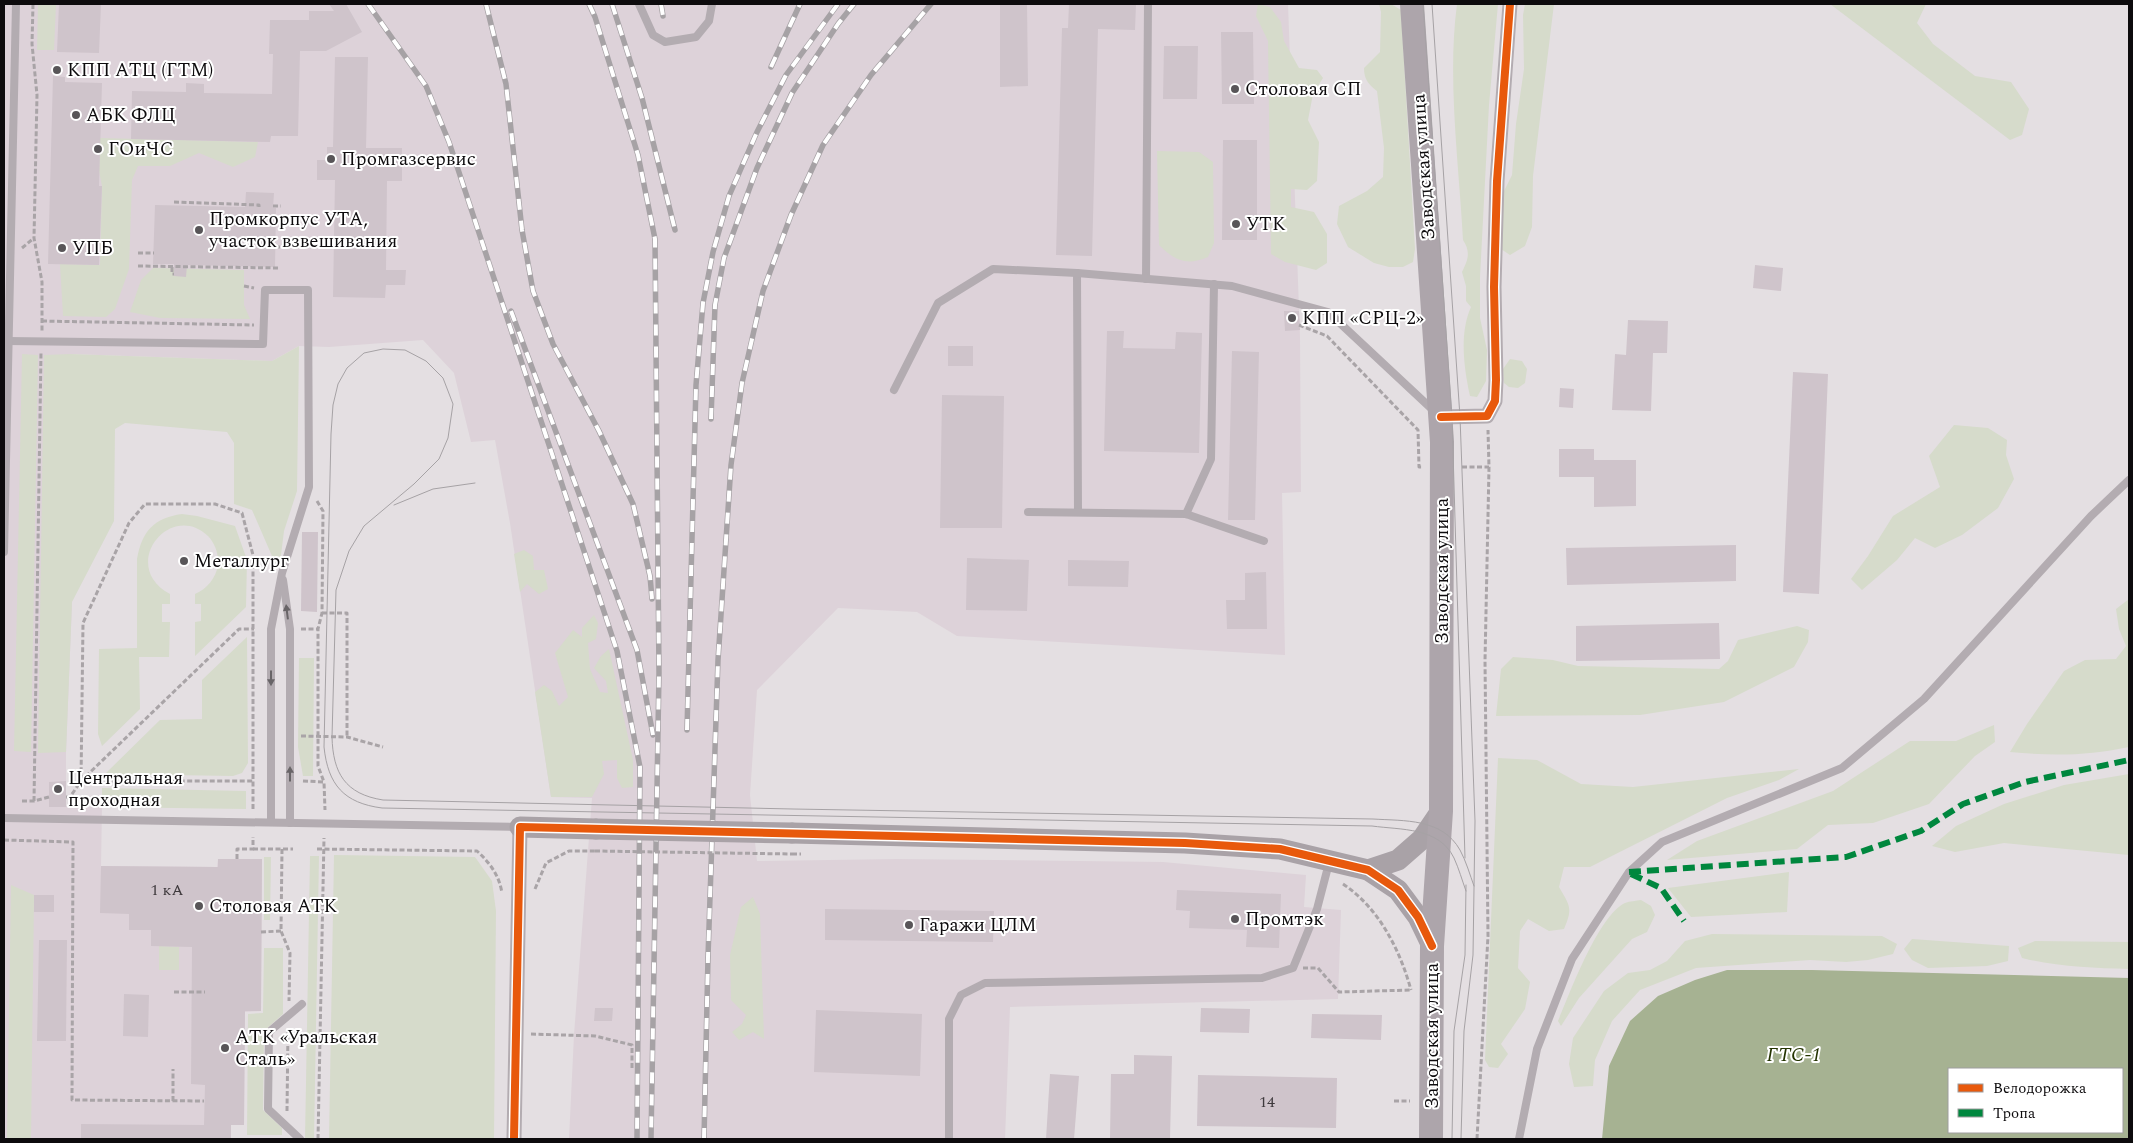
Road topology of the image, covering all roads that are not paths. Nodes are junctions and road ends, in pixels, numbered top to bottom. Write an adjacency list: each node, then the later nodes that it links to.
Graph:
1 (16, 4): 10 (lane)
2 (638, 4): 3 (lane)
3 (712, 4)
4 (1148, 4): 8 (lane)
5 (1412, 4): 13 (main road, Заводская улица)
6 (1510, 4): 13 (street)
7 (1076, 273): 8 (lane); 12 (lane); 16 (lane)
8 (1146, 279): 9 (lane)
9 (1214, 284): 13 (lane); 17 (lane)
10 (6, 313): 11 (lane)
11 (8, 341): 19 (lane); 20 (lane)
12 (894, 390)
13 (1441, 417): 21 (main road, Заводская улица)
14 (2129, 480): 34 (lane)
15 (1028, 512): 16 (lane)
16 (1078, 512): 17 (lane)
17 (1186, 514): 18 (lane)
18 (1264, 541)
19 (4, 552)
20 (282, 573): 23 (lane, one-way to 23); 24 (lane, one-way to 20)
21 (1441, 811): 27 (street); 28 (main road, Заводская улица)
22 (4, 818): 23 (lane)
23 (272, 822): 24 (lane)
24 (290, 823): 25 (lane)
25 (520, 827): 26 (street, bridge); 31 (street)
26 (1329, 867): 27 (street); 32 (lane)
27 (1368, 870): 28 (street)
28 (1432, 946): 33 (main road, Заводская улица)
29 (302, 1004): 30 (lane)
30 (300, 1139)
31 (514, 1139)
32 (949, 1139)
33 (1431, 1139)
34 (1519, 1139)

